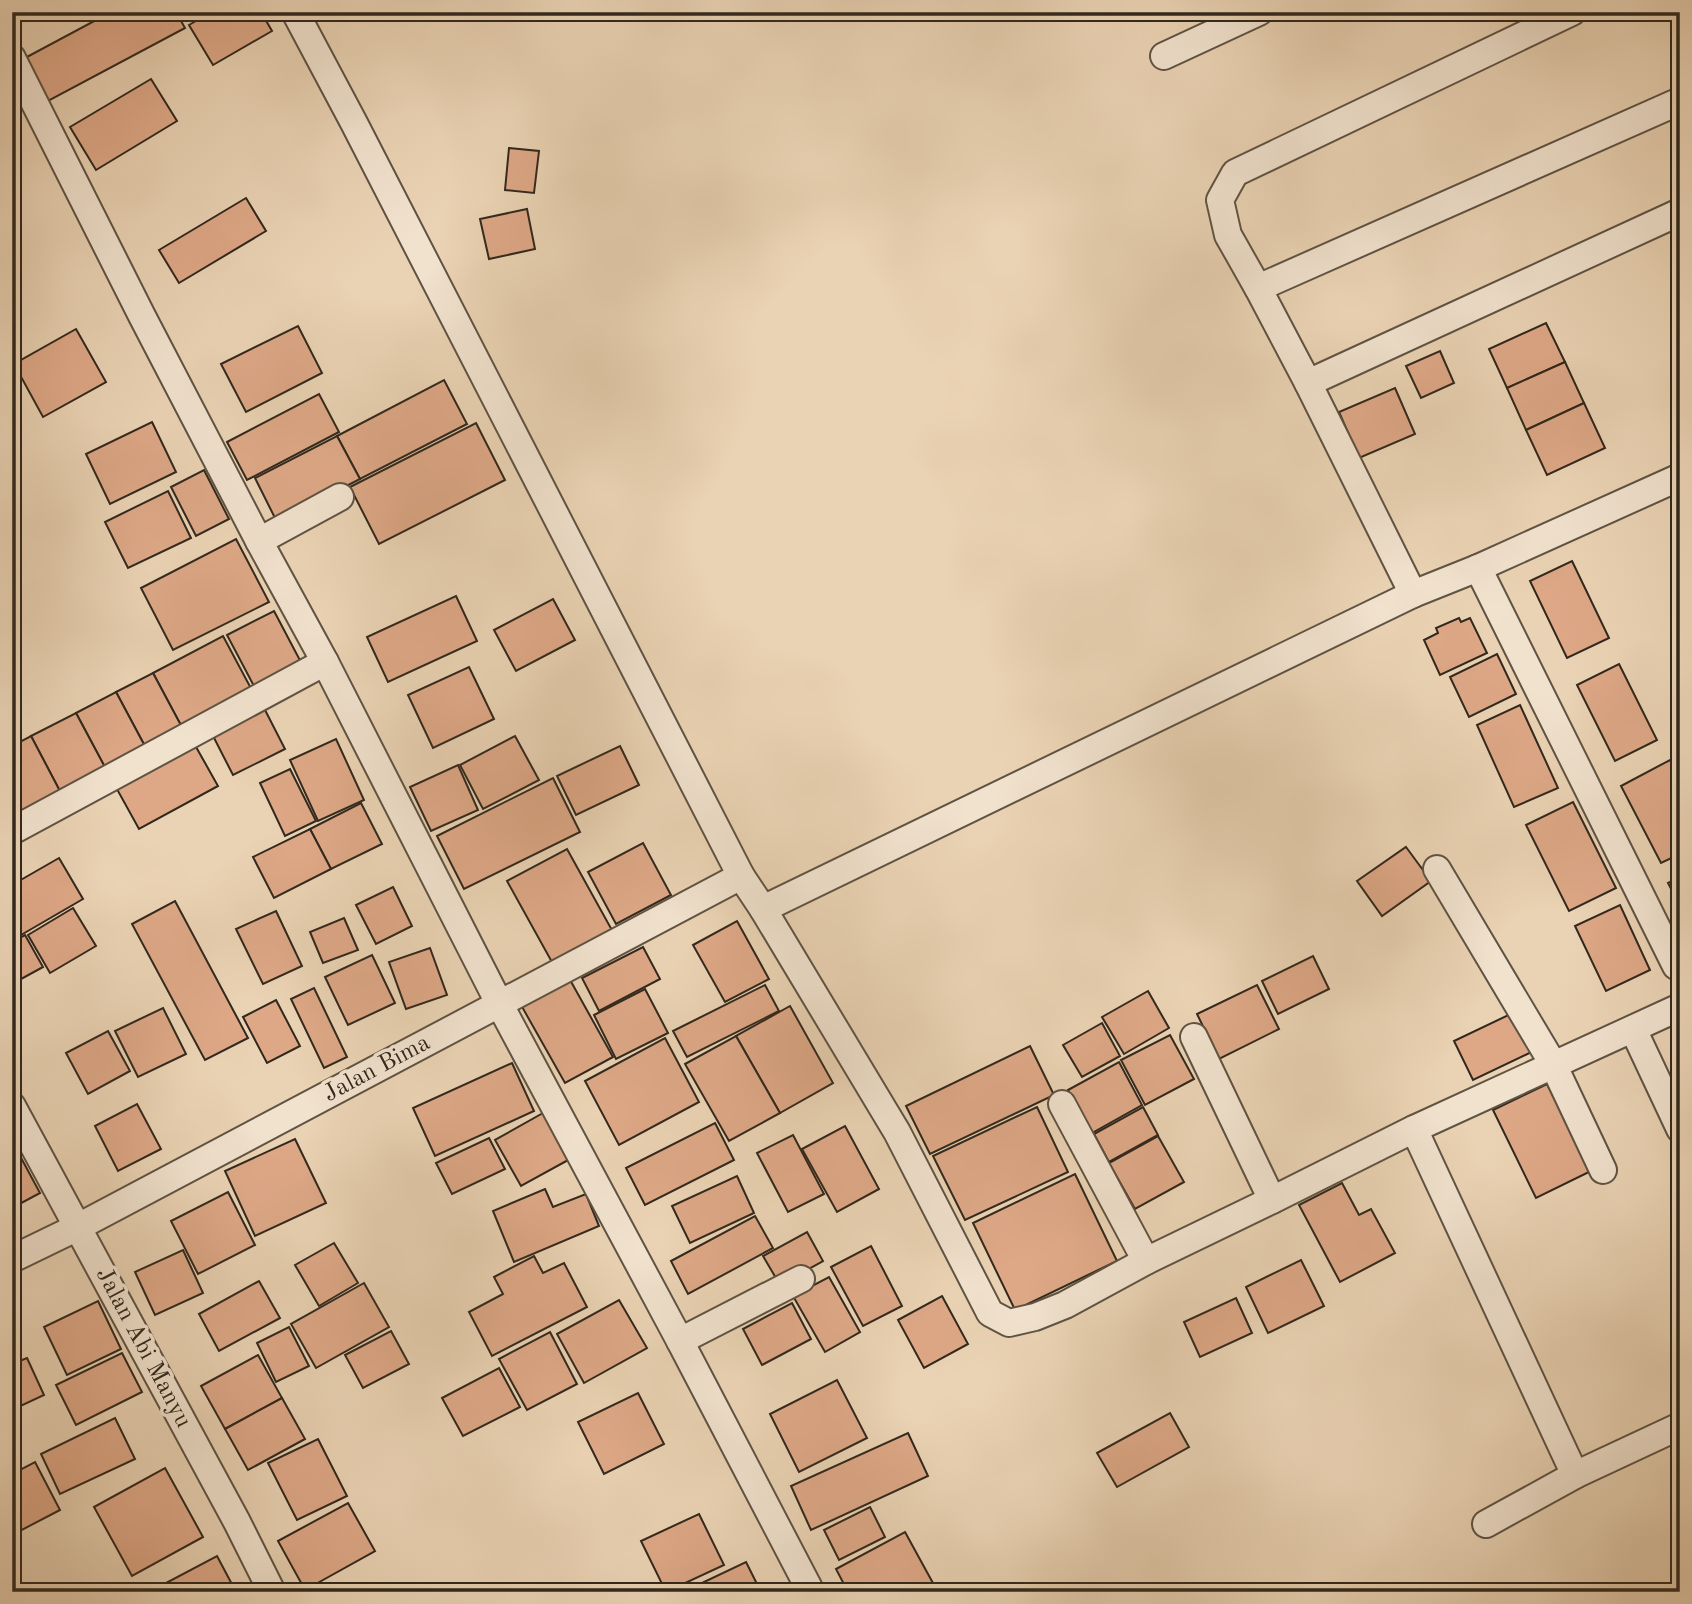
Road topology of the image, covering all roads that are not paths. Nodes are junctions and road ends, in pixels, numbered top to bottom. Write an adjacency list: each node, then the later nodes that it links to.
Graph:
1 (295, 12): 18 (street)
2 (1259, 12): 4 (street)
3 (1572, 12): 8 (street)
4 (1164, 56)
5 (12, 58): 12 (street)
6 (1680, 102): 8 (street)
7 (1680, 212): 9 (street)
8 (1258, 288): 9 (street)
9 (1308, 383): 14 (street)
10 (1680, 477): 13 (street)
11 (341, 497): 12 (street)
12 (259, 541): 15 (street)
13 (1478, 568): 14 (street); 20 (street)
14 (1413, 594): 19 (street)
15 (325, 662): 16 (street); 21 (street)
16 (12, 831)
17 (1437, 869): 25 (street)
18 (741, 876): 19 (street); 21 (street, Jalan Bima)
19 (763, 909): 34 (street)
20 (1676, 966)
21 (500, 1005): 32 (street, Jalan Bima); 36 (street)
22 (1680, 1007): 23 (street)
23 (1633, 1029): 25 (street); 29 (street)
24 (1194, 1037): 31 (street)
25 (1553, 1065): 28 (street); 30 (street)
26 (1062, 1104): 34 (street)
27 (12, 1106): 32 (street, Jalan Abi Manyu)
28 (1414, 1129): 31 (street); 38 (street)
29 (1680, 1129)
30 (1603, 1170)
31 (1272, 1200): 34 (street)
32 (78, 1227): 33 (street, Jalan Bima); 40 (street, Jalan Abi Manyu)
33 (12, 1259)
34 (1146, 1261)
35 (801, 1279): 36 (street)
36 (680, 1341): 41 (street)
37 (1680, 1426): 38 (street)
38 (1575, 1475): 39 (street)
39 (1486, 1524)
40 (272, 1592)
41 (811, 1592)

